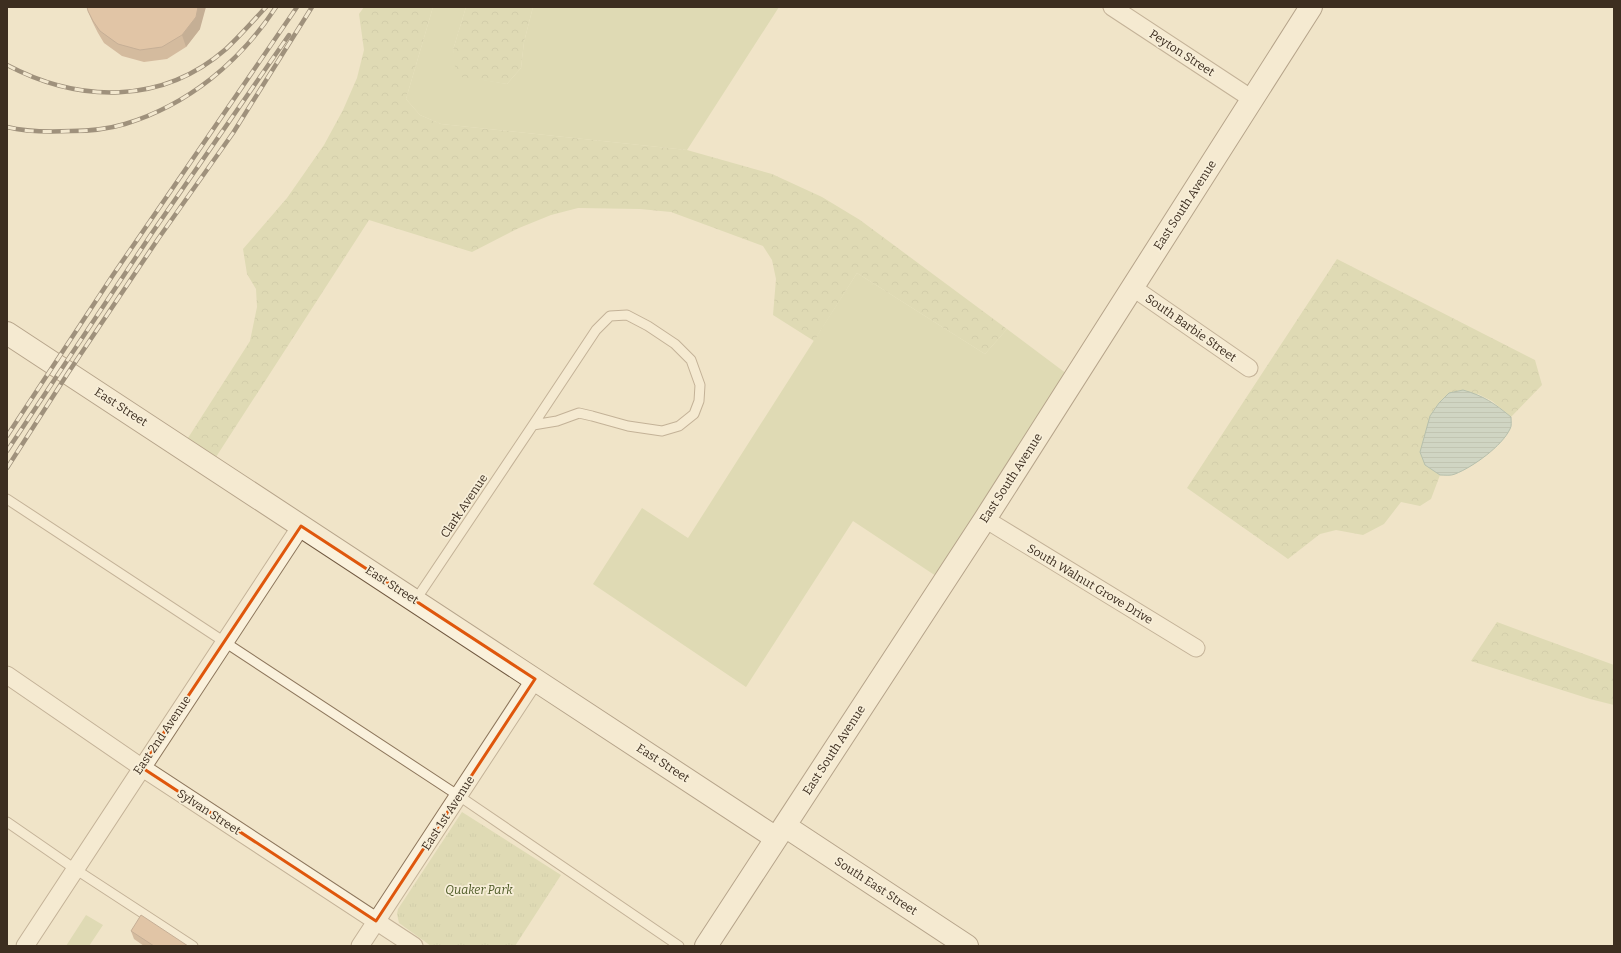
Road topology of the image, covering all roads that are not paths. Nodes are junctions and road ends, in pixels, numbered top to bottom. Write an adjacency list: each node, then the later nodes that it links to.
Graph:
1 (1112, 7): 3 (street, Peyton Street)
2 (1311, 7): 3 (street, East South Avenue)
3 (1252, 99): 4 (street, East South Avenue)
4 (1132, 287): 6 (street, South Barbie Street); 9 (street, East South Avenue)
5 (7, 333): 10 (street, East Street)
6 (1249, 368)
7 (533, 425): 7 (lane, Clark Avenue); 11 (lane, Clark Avenue)
8 (7, 499): 12 (lane)
9 (985, 519): 13 (street, South Walnut Grove Drive); 19 (street, East South Avenue)
10 (301, 526): 11 (street, East Street); 12 (street, East 2nd Avenue)
11 (415, 601): 15 (street, East Street)
12 (225, 642): 16 (street, East 2nd Avenue); 17 (lane)
13 (1196, 648)
14 (7, 675): 16 (street, Sylvan Street)
15 (535, 679): 17 (street, East 1st Avenue); 19 (street, East Street)
16 (141, 768): 20 (street, East 2nd Avenue); 21 (street, Sylvan Street)
17 (459, 796): 21 (street, East 1st Avenue); 26 (lane)
18 (7, 822): 20 (lane)
19 (780, 832): 27 (street, East South Avenue); 28 (street, South East Street)
20 (75, 869): 22 (street, East 2nd Avenue); 23 (lane)
21 (376, 921): 24 (street, East 1st Avenue); 25 (street, Sylvan Street)
22 (25, 946)
23 (192, 946)
24 (360, 946)
25 (414, 946)
26 (679, 946)
27 (706, 946)
28 (967, 946)

